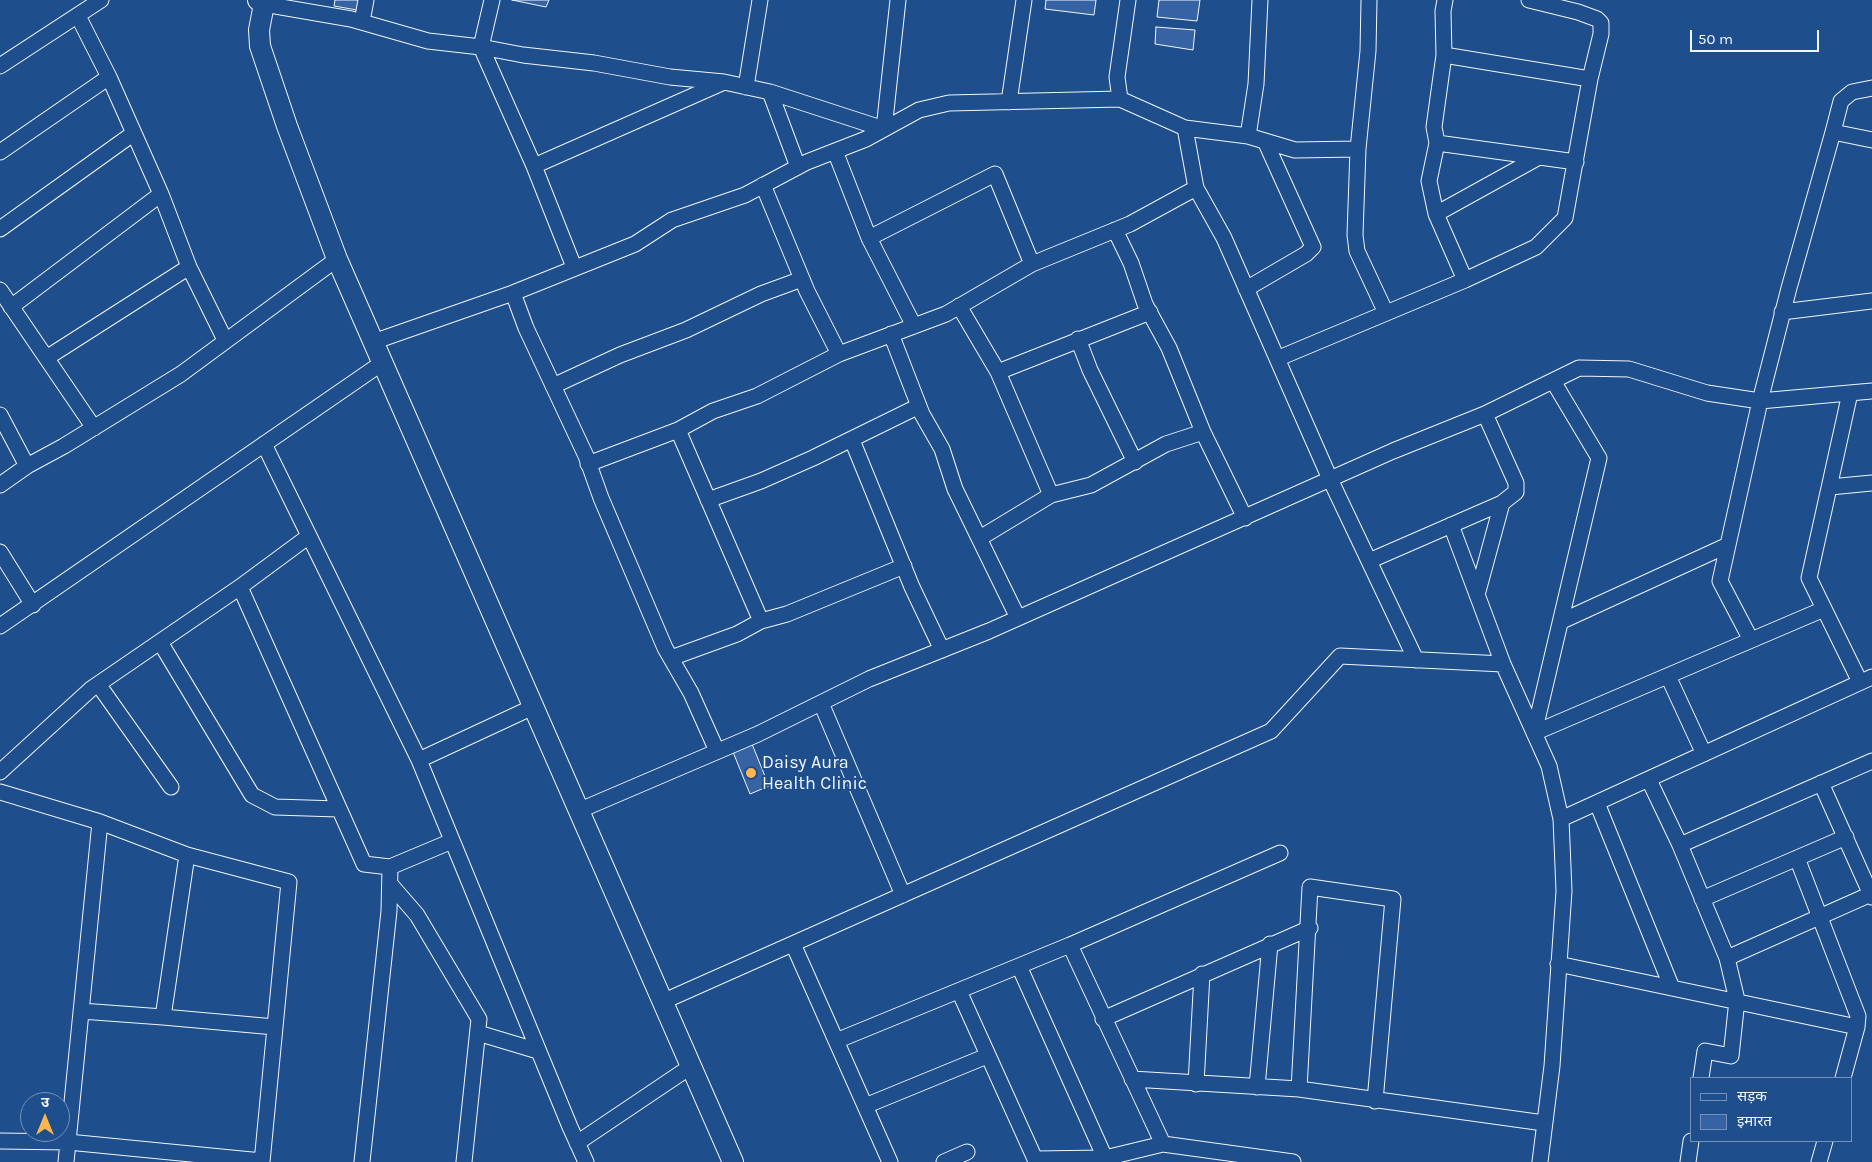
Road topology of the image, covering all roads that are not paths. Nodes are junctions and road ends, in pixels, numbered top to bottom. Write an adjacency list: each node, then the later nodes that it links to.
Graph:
1 (101, 0): 13 (street)
2 (366, 0): 14 (street)
3 (492, 0): 15 (street)
4 (760, 0): 21 (street)
5 (898, 0): 27 (street)
6 (1024, 0): 25 (street)
7 (1128, 0): 24 (street)
8 (1260, 0): 30 (street)
9 (1369, 0): 34 (street)
10 (1445, 0): 16 (street)
11 (1529, 0): 19 (street)
12 (262, 1): 14 (street); 48 (street)
13 (78, 16): 17 (street); 18 (street)
14 (362, 22): 15 (street)
15 (481, 47): 20 (street); 39 (street)
16 (1444, 55): 19 (street); 33 (street)
17 (0, 66)
18 (109, 77): 29 (street); 36 (street)
19 (1590, 80): 38 (street)
20 (724, 82): 21 (street); 39 (street)
21 (746, 87): 23 (street)
22 (1872, 88): 28 (street)
23 (770, 92): 27 (street); 40 (street)
24 (1120, 99): 25 (street); 26 (street)
25 (1009, 102): 27 (street)
26 (1185, 128): 30 (street); 42 (street)
27 (884, 129): 35 (street)
28 (1833, 132): 31 (street); 61 (street)
29 (134, 133): 43 (street); 45 (street)
30 (1248, 136): 32 (street)
31 (1872, 140)
32 (1265, 141): 34 (street); 54 (street)
33 (1437, 142): 37 (street); 44 (street)
34 (1358, 149): 62 (street)
35 (835, 151): 40 (street); 47 (street)
36 (0, 152)
37 (1539, 156): 38 (street); 44 (street)
38 (1576, 162): 53 (street)
39 (534, 166): 51 (street)
40 (798, 167): 41 (street)
41 (763, 186): 51 (street); 52 (street)
42 (1196, 188): 46 (street); 54 (street)
43 (161, 194): 50 (street); 59 (street)
44 (1436, 214): 53 (street)
45 (0, 229)
46 (1115, 230): 49 (street); 60 (street)
47 (869, 238): 49 (street); 63 (street)
48 (337, 259): 66 (street); 67 (street)
49 (1032, 264): 58 (street)
50 (189, 267): 66 (street); 69 (street)
51 (574, 267): 56 (street)
52 (802, 279): 68 (street); 74 (street)
53 (1465, 280): 62 (street)
54 (1246, 289): 70 (street)
55 (0, 290): 59 (street)
56 (512, 294): 67 (street); 74 (street)
57 (1872, 301): 61 (street)
58 (959, 306): 63 (street); 72 (street)
59 (11, 307): 69 (street)
60 (1150, 312): 65 (street); 83 (street)
61 (1782, 312): 77 (street)
62 (1386, 313): 70 (street)
63 (914, 326): 64 (street)
64 (891, 334): 68 (street); 78 (street)
65 (1078, 339): 72 (street); 86 (street)
66 (225, 340): 81 (street)
67 (373, 342): 71 (street)
68 (839, 354): 82 (street)
69 (48, 357): 81 (street)
70 (1278, 358): 89 (street)
71 (382, 363): 85 (street); 122 (street)
72 (998, 372): 93 (street)
73 (1553, 381): 77 (street); 79 (street); 110 (street)
74 (553, 386): 87 (street)
75 (1872, 391): 76 (street)
76 (1850, 393): 77 (street); 92 (street)
77 (1760, 401): 100 (street)
78 (919, 406): 84 (street); 99 (street)
79 (1485, 414): 89 (street); 95 (street)
80 (0, 415): 88 (street)
81 (94, 428): 88 (street)
82 (678, 430): 87 (street); 94 (street)
83 (1203, 432): 86 (street); 96 (street)
84 (852, 440): 94 (street); 103 (street)
85 (264, 444): 98 (street); 106 (street)
86 (1135, 462): 93 (street)
87 (588, 464): 115 (street)
88 (27, 466): 91 (street)
89 (1330, 479): 96 (street); 102 (street)
90 (1872, 483): 92 (street)
91 (0, 485)
92 (1830, 487): 107 (street)
93 (1051, 496): 99 (street)
94 (708, 500): 109 (street)
95 (1502, 503): 97 (street); 105 (street)
96 (1245, 518): 108 (street)
97 (1451, 525): 102 (street); 105 (street)
98 (309, 536): 104 (street); 126 (street)
99 (980, 538): 108 (street)
100 (1728, 545): 110 (street); 112 (street)
101 (0, 552): 106 (street)
102 (1369, 561): 116 (street)
103 (904, 566): 109 (street); 114 (street)
104 (240, 587): 113 (street); 134 (street)
105 (1477, 595): 117 (street)
106 (33, 605): 111 (street)
107 (1824, 609): 112 (street); 119 (street)
108 (1018, 618): 114 (street)
109 (761, 621): 115 (street)
110 (1562, 621): 123 (street)
111 (0, 626)
112 (1752, 640): 118 (street)
113 (160, 642): 120 (street); 134 (street)
114 (942, 650): 121 (street)
115 (671, 658): 124 (street)
116 (1416, 660): 117 (street); 146 (street)
117 (1503, 664): 123 (street)
118 (1668, 676): 123 (street); 125 (street)
119 (1866, 679): 125 (street)
120 (98, 684): 128 (street); 131 (street)
121 (821, 703): 124 (street); 146 (street)
122 (533, 707): 126 (street); 135 (street)
123 (1534, 733): 136 (street)
124 (717, 751): 135 (street)
125 (1704, 754): 129 (street)
126 (419, 760): 139 (street)
127 (1872, 761): 130 (street)
128 (0, 772)
129 (1649, 780): 133 (street); 140 (street)
130 (1821, 783): 138 (street); 140 (street)
131 (171, 787)
132 (0, 792): 137 (street)
133 (1597, 802): 136 (street); 158 (street)
134 (338, 809): 144 (street)
135 (578, 811): 161 (street)
136 (1560, 820): 155 (street)
137 (100, 822): 142 (street); 162 (street)
138 (1846, 838): 143 (street); 147 (street)
139 (452, 841): 144 (street); 169 (street)
140 (1680, 845): 148 (street)
141 (1280, 853): 153 (street)
142 (187, 855): 163 (street); 165 (street)
143 (1797, 858): 148 (street); 149 (street)
144 (390, 867): 145 (street)
145 (391, 885): 167 (street); 193 (street)
146 (903, 895): 151 (street)
147 (1871, 895): 149 (street)
148 (1702, 899): 154 (street)
149 (1820, 916): 154 (street); 166 (street)
150 (1310, 928): 152 (street); 177 (street); 178 (street)
151 (793, 944): 161 (street); 168 (street)
152 (1270, 944): 157 (street); 176 (street)
153 (1070, 945): 156 (street); 164 (street)
154 (1726, 958): 160 (street)
155 (1558, 964): 158 (street); 181 (street)
156 (1019, 966): 159 (street); 190 (street)
157 (1202, 974): 164 (street); 175 (street)
158 (1672, 988): 160 (street)
159 (959, 991): 168 (street); 170 (street)
160 (1737, 1000): 166 (street); 172 (street)
161 (662, 1002): 171 (street)
162 (81, 1011): 163 (street); 180 (street)
163 (163, 1017): 165 (street)
164 (1104, 1019): 174 (street)
165 (275, 1026): 192 (street)
166 (1857, 1027): 173 (street)
167 (478, 1033): 169 (street); 194 (street)
168 (836, 1041): 179 (street)
169 (538, 1051): 187 (street)
170 (987, 1056): 179 (street); 190 (street)
171 (690, 1067): 187 (street); 196 (street)
172 (1701, 1077)
173 (1843, 1077)
174 (1132, 1079): 175 (street); 188 (street)
175 (1196, 1084): 176 (street)
176 (1258, 1087): 177 (street)
177 (1299, 1089): 178 (street)
178 (1375, 1101): 181 (street)
179 (866, 1106): 197 (street)
180 (70, 1122)
181 (1544, 1123): 200 (street)
182 (0, 1141): 183 (street)
183 (20, 1141)
184 (68, 1142): 191 (street); 192 (street)
185 (1691, 1142): 201 (street)
186 (1825, 1142): 202 (street)
187 (577, 1143): 195 (street)
188 (1163, 1144): 190 (street); 199 (street)
189 (967, 1152): 198 (street)
190 (1104, 1158)
191 (66, 1162)
192 (262, 1162)
193 (362, 1162)
194 (464, 1162)
195 (586, 1162)
196 (733, 1162)
197 (890, 1162)
198 (944, 1162)
199 (1293, 1162)
200 (1540, 1162)
201 (1688, 1162)
202 (1819, 1162)

